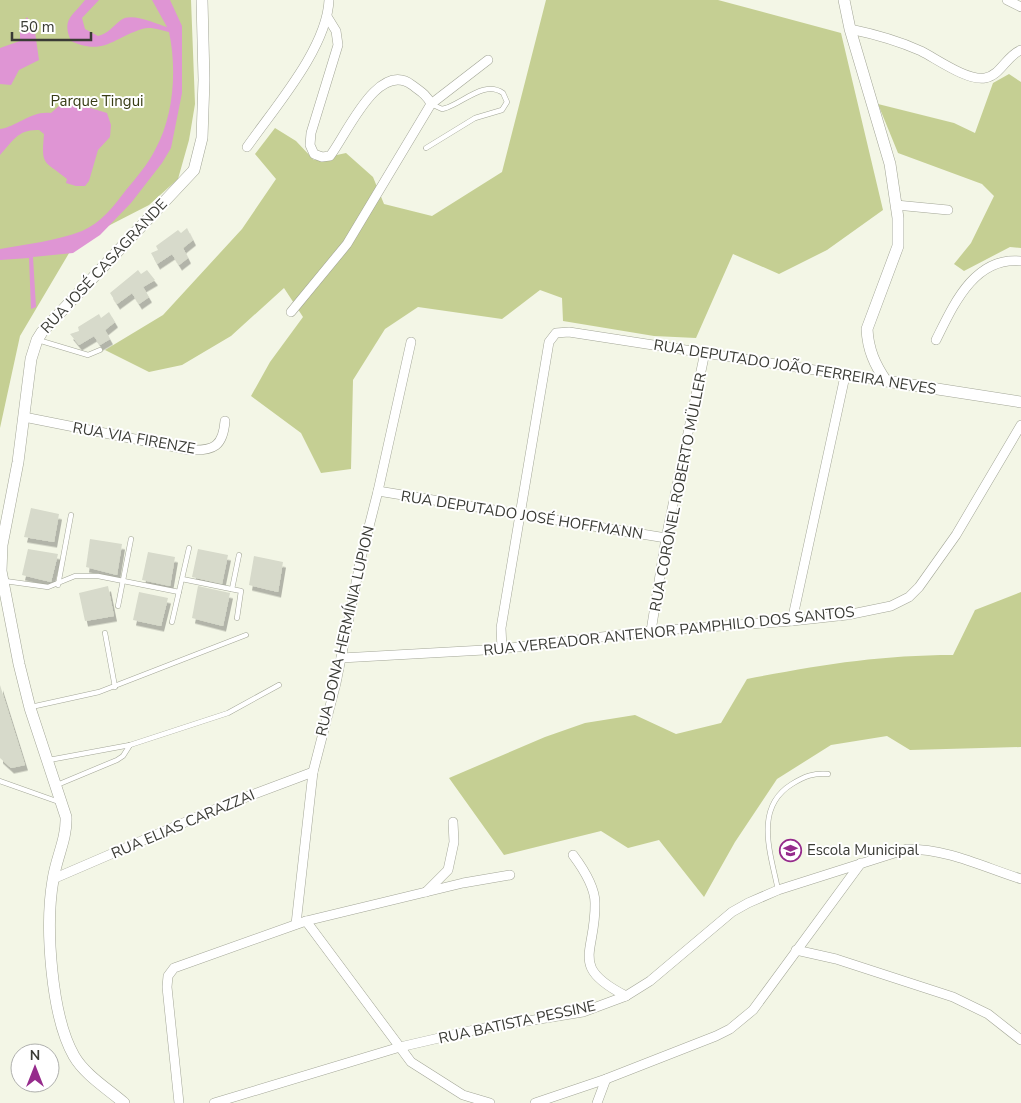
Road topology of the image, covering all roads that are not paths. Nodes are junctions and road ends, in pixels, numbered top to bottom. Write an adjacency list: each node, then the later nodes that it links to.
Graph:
1 (202, 0): 17 (street, RUA JOSÉ CASAGRANDE)
2 (329, 0): 6 (street)
3 (844, 0): 7 (street)
4 (1007, 0): 5 (street)
5 (1021, 7)
6 (328, 18): 10 (street); 11 (street)
7 (850, 29): 8 (street); 13 (street)
8 (1021, 50)
9 (488, 60): 10 (street)
10 (431, 104): 12 (lane); 16 (street)
11 (247, 147)
12 (426, 148)
13 (896, 205): 14 (street); 23 (street)
14 (948, 210)
15 (1021, 261): 18 (street)
16 (291, 312)
17 (37, 340): 20 (lane); 25 (street, RUA JOSÉ CASAGRANDE)
18 (936, 340)
19 (412, 342): 28 (street, RUA DONA HERMÍNIA LUPION)
20 (100, 350)
21 (705, 352): 22 (street, RUA DEPUTADO JOÃO FERREIRA NEVES); 29 (street, RUA DEPUTADO JOÃO FERREIRA NEVES); 31 (street, RUA CORONEL ROBERTO MÜLLER)
22 (845, 376): 23 (street, RUA DEPUTADO JOÃO FERREIRA NEVES); 43 (street)
23 (886, 381): 24 (street, RUA DEPUTADO JOÃO FERREIRA NEVES)
24 (1021, 402)
25 (24, 417): 26 (street, RUA VIA FIRENZE); 36 (street, RUA JOSÉ CASAGRANDE)
26 (225, 421)
27 (1021, 425): 43 (street, RUA VEREADOR ANTENOR PAMPHILO DOS SANTOS)
28 (378, 491): 29 (street, RUA DEPUTADO JOSÉ HOFFMANN); 49 (street, RUA DONA HERMÍNIA LUPION)
29 (520, 513): 31 (street, RUA DEPUTADO JOSÉ HOFFMANN); 48 (street)
30 (71, 515): 38 (lane)
31 (666, 538): 45 (street, RUA CORONEL ROBERTO MÜLLER)
32 (131, 539): 37 (lane)
33 (189, 548): 35 (lane)
34 (239, 555): 39 (lane)
35 (182, 579): 39 (lane); 40 (lane)
36 (2, 580): 38 (lane); 52 (street, RUA JOSÉ CASAGRANDE)
37 (123, 581): 38 (lane); 40 (lane); 41 (lane)
38 (58, 585)
39 (232, 589): 42 (lane)
40 (179, 592): 44 (lane)
41 (118, 606)
42 (237, 618)
43 (792, 621): 45 (street, RUA VEREADOR ANTENOR PAMPHILO DOS SANTOS)
44 (172, 622)
45 (651, 632): 48 (street, RUA VEREADOR ANTENOR PAMPHILO DOS SANTOS)
46 (105, 633): 51 (lane)
47 (246, 635): 51 (lane)
48 (502, 649): 49 (street, RUA VEREADOR ANTENOR PAMPHILO DOS SANTOS)
49 (341, 658): 55 (street, RUA DONA HERMÍNIA LUPION)
50 (279, 685): 53 (lane)
51 (114, 687): 52 (lane)
52 (30, 708): 54 (street, RUA JOSÉ CASAGRANDE)
53 (130, 745): 54 (lane); 58 (lane)
54 (48, 761): 58 (street, RUA JOSÉ CASAGRANDE)
55 (313, 772): 64 (street, RUA ELIAS CARAZZAI); 69 (street, RUA DONA HERMÍNIA LUPION)
56 (828, 774): 66 (lane)
57 (0, 781): 59 (lane)
58 (57, 785): 59 (street, RUA JOSÉ CASAGRANDE)
59 (63, 803): 64 (street, RUA JOSÉ CASAGRANDE)
60 (453, 822): 67 (street)
61 (573, 855): 71 (street)
62 (861, 863): 65 (street, RUA BATISTA PESSINE); 66 (street, RUA BATISTA PESSINE); 70 (street)
63 (510, 875): 67 (street)
64 (53, 879): 75 (street, RUA JOSÉ CASAGRANDE)
65 (1021, 880)
66 (778, 890): 71 (street, RUA BATISTA PESSINE)
67 (426, 892): 68 (street)
68 (306, 921): 69 (street); 73 (street)
69 (296, 924): 76 (street)
70 (796, 950): 72 (street); 74 (street)
71 (626, 996): 73 (street, RUA BATISTA PESSINE)
72 (1021, 1040)
73 (400, 1047): 77 (street, RUA BATISTA PESSINE); 78 (street)
74 (606, 1079): 79 (street); 80 (street)
75 (124, 1103)
76 (179, 1103)
77 (214, 1103)
78 (490, 1103)
79 (535, 1103)
80 (597, 1103)

